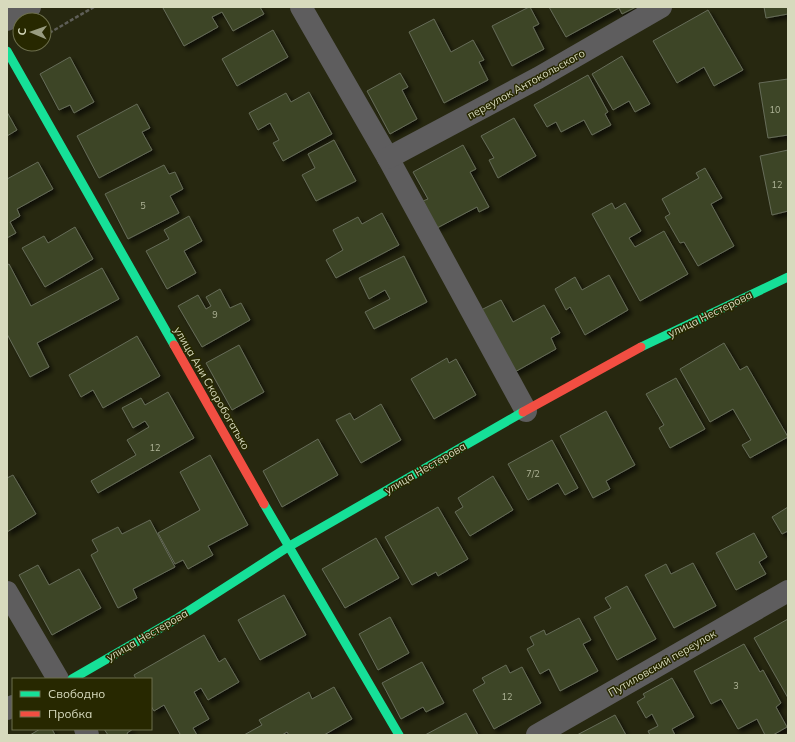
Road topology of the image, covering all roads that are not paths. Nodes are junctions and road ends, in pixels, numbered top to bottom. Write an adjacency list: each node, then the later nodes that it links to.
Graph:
1 (30, 7): 4 (street)
2 (301, 7): 6 (street)
3 (661, 7): 6 (street, переулок Антокольского)
4 (7, 20)
5 (7, 51): 9 (street, улица Ани Скоробогатько)
6 (388, 158): 8 (street)
7 (788, 277): 8 (street, улица Нестерова)
8 (526, 410): 9 (street, улица Нестерова)
9 (288, 547): 13 (street, улица Нестерова); 14 (street, улица Ани Скоробогатько)
10 (788, 591): 15 (street, Путиловский переулок)
11 (7, 592): 12 (street)
12 (57, 678)
13 (74, 678)
14 (399, 735)
15 (537, 735)

